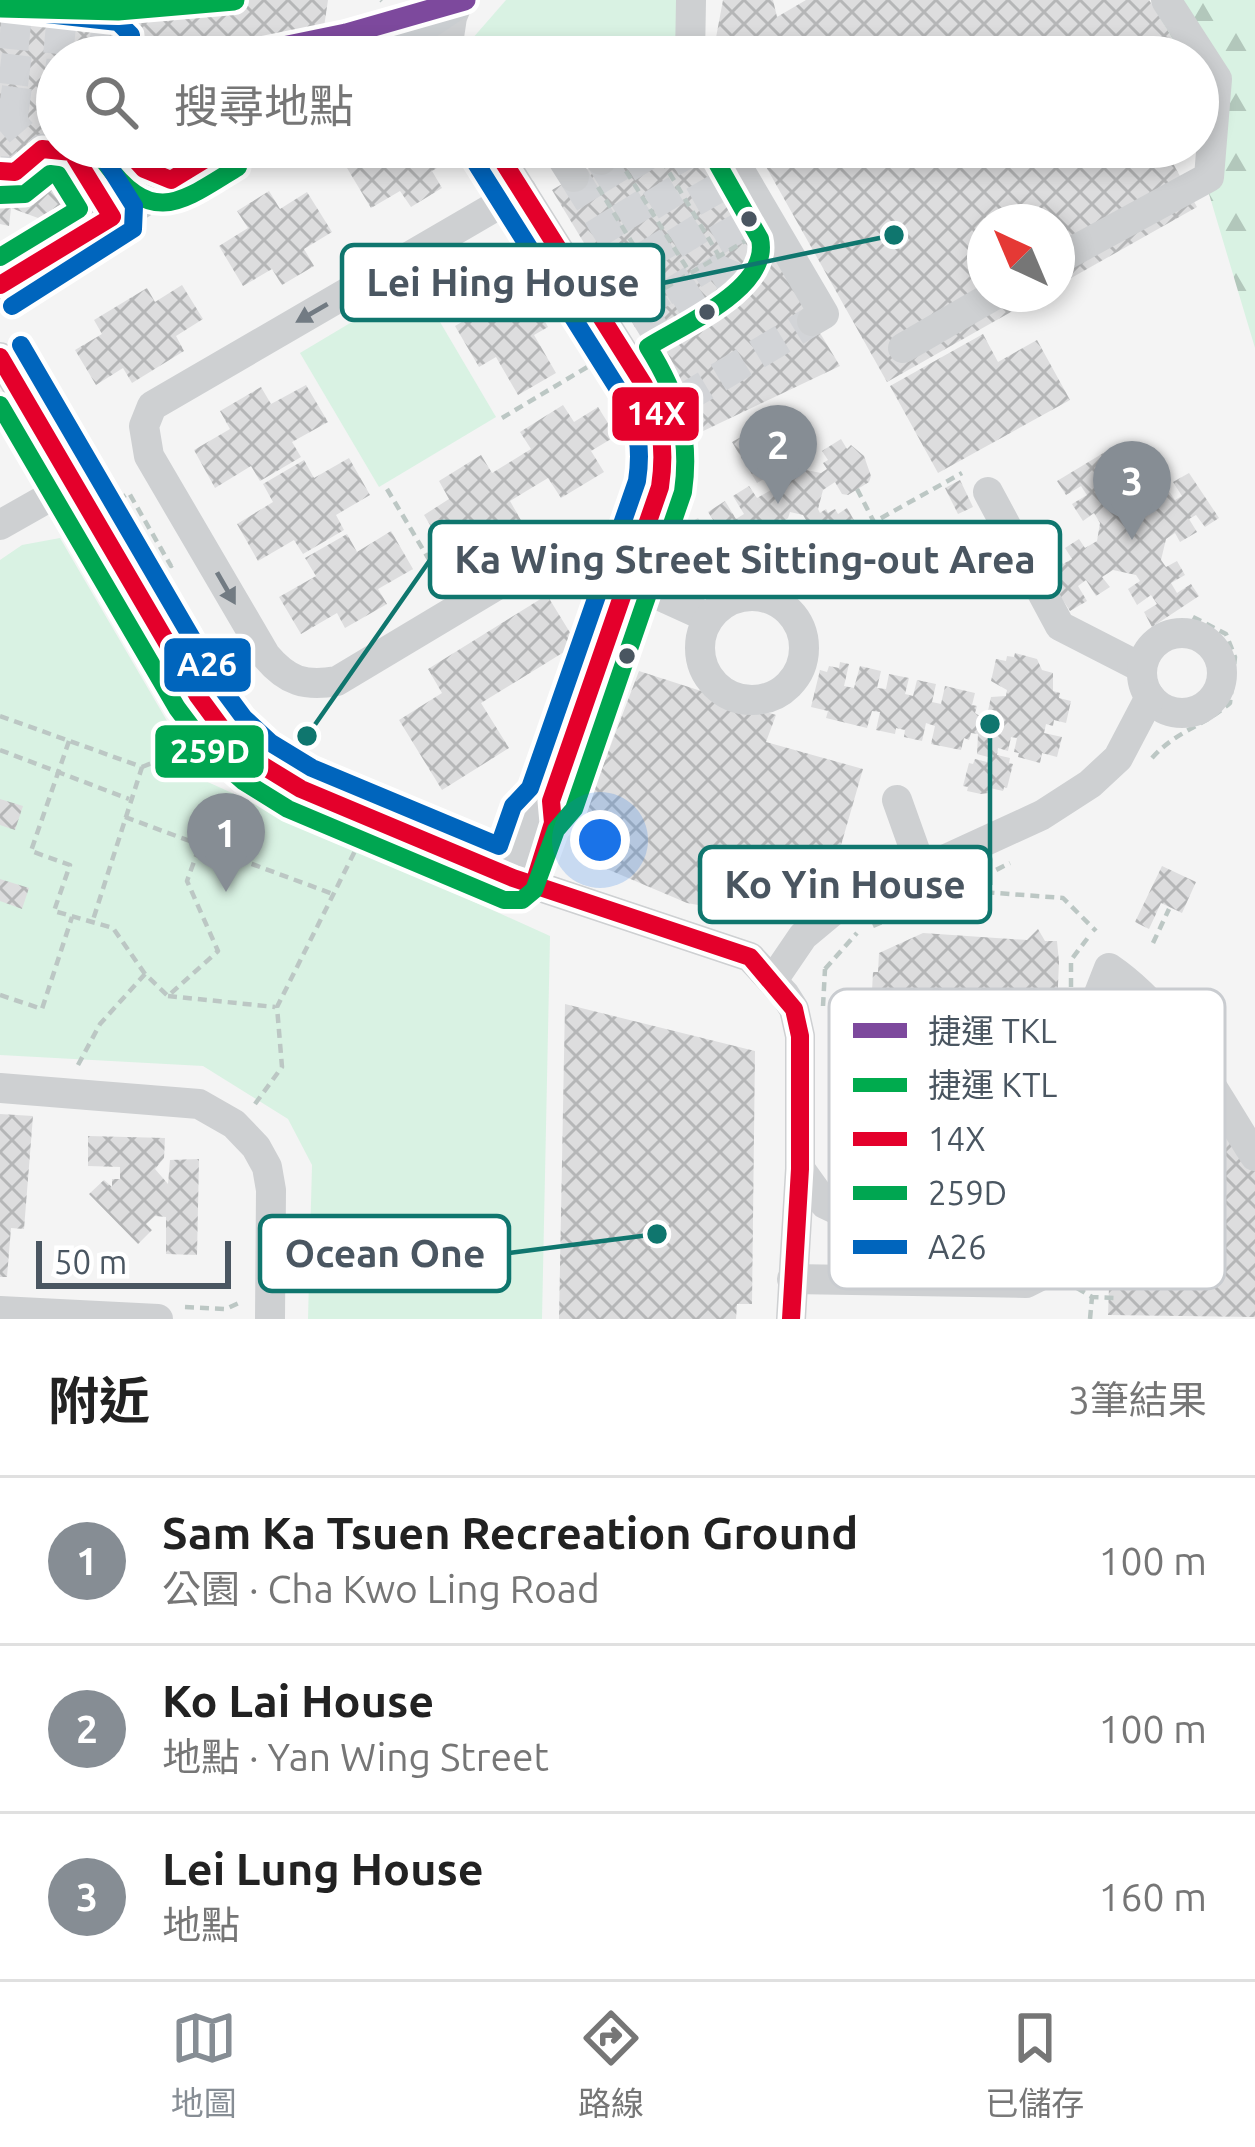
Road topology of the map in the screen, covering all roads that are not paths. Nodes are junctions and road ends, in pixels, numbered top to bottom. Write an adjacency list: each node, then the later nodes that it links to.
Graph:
1 (424, 0): 5 (main road)
2 (457, 0): 6 (main road); 7 (street)
3 (691, 0): 8 (street)
4 (1166, 0): 9 (street)
5 (393, 36)
6 (404, 36)
7 (448, 36)
8 (690, 36)
9 (1189, 36)
10 (176, 168): 16 (main road)
11 (507, 168): 14 (street)
12 (738, 168): 18 (street)
13 (1210, 168): 15 (street)
14 (522, 191): 24 (street); 24 (street, one-way to 24)
15 (1075, 250)
16 (0, 285)
17 (967, 311): 19 (street)
18 (812, 320)
19 (903, 348)
20 (0, 357): 21 (street)
21 (74, 483): 23 (street); 28 (street)
22 (988, 492): 27 (street)
23 (0, 525)
24 (629, 584): 25 (street); 28 (street)
25 (710, 618)
26 (897, 800): 27 (street)
27 (922, 870): 29 (street)
28 (524, 881): 29 (street)
29 (773, 980): 35 (street)
30 (1100, 989): 31 (street)
31 (1134, 989)
32 (0, 1088): 41 (street)
33 (1225, 1110): 34 (street)
34 (1255, 1156)
35 (800, 1169): 36 (street); 37 (street)
36 (829, 1206)
37 (792, 1279): 38 (street); 42 (street)
38 (829, 1280)
39 (0, 1311): 40 (street)
40 (158, 1319)
41 (271, 1319)
42 (791, 1319)

